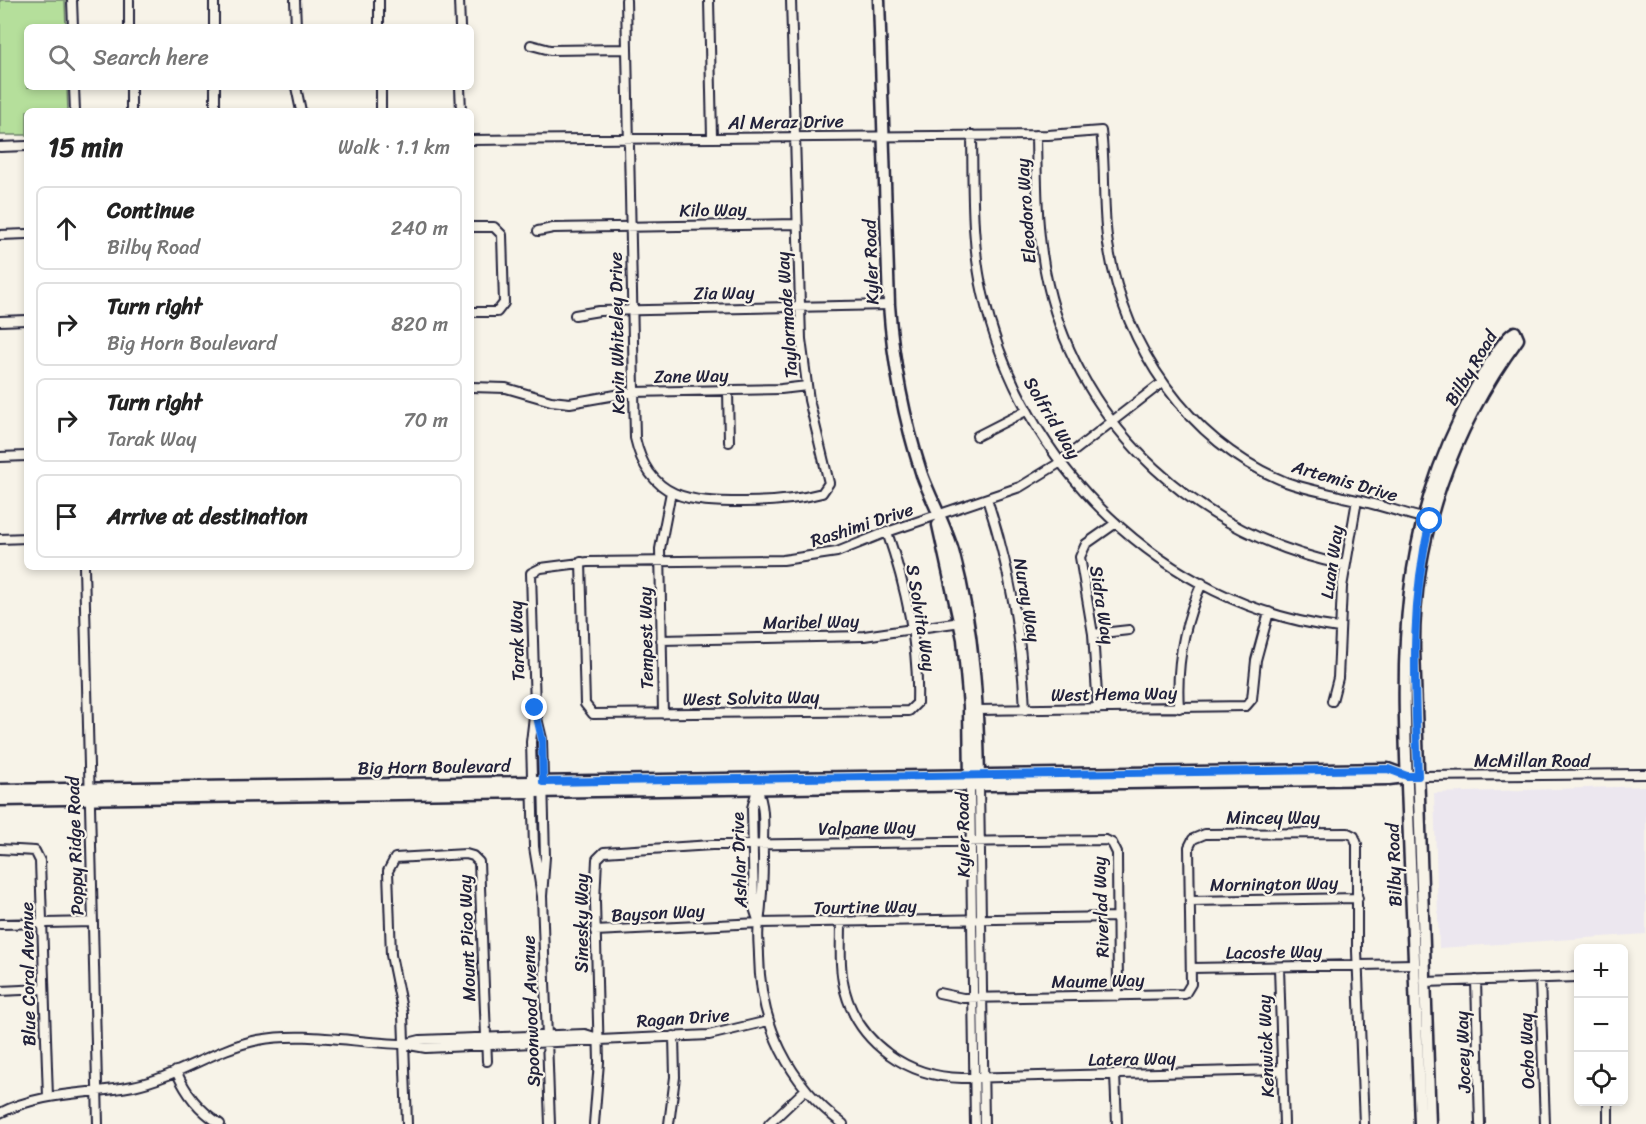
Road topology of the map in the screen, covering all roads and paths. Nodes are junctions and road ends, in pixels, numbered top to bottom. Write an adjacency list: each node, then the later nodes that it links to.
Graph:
1 (72, 0): 11 (street)
2 (129, 0): 12 (street)
3 (214, 0): 13 (street)
4 (296, 0): 14 (street)
5 (379, 0): 15 (street)
6 (459, 0): 16 (street)
7 (626, 0): 18 (street, Kevin Whiteley Drive)
8 (709, 0): 36 (street)
9 (791, 0): 34 (street, Taylormade Way)
10 (879, 0): 35 (main road, Kyler Road)
11 (73, 24)
12 (129, 24)
13 (214, 24)
14 (296, 24)
15 (380, 24)
16 (460, 24)
17 (531, 45): 18 (street)
18 (627, 49): 37 (street, Kevin Whiteley Drive)
19 (74, 90): 25 (street)
20 (130, 90): 26 (street)
21 (214, 90): 27 (street)
22 (297, 90): 28 (street)
23 (381, 90): 29 (street)
24 (460, 90): 30 (street)
25 (75, 108)
26 (131, 108)
27 (215, 108)
28 (300, 108)
29 (381, 108)
30 (461, 108)
31 (1101, 131): 33 (street, Al Meraz Drive); 54 (street, Artemis Drive)
32 (972, 135): 33 (street, Al Meraz Drive); 35 (street, Al Meraz Drive); 59 (street, Solfrid Way)
33 (1036, 135): 60 (street, Eleodoro Way)
34 (795, 136): 35 (street, Al Meraz Drive); 36 (street, Al Meraz Drive); 41 (street, Taylormade Way)
35 (883, 136): 47 (main road, Kyler Road)
36 (712, 137): 37 (street, Al Meraz Drive)
37 (628, 138): 38 (street, Al Meraz Drive); 43 (street, Kevin Whiteley Drive)
38 (474, 140)
39 (24, 146): 40 (street)
40 (0, 147)
41 (797, 224): 43 (street, Kilo Way); 48 (street, Taylormade Way)
42 (474, 227): 50 (street)
43 (630, 227): 44 (street, Kilo Way); 49 (street, Kevin Whiteley Drive)
44 (538, 231)
45 (24, 234): 46 (street)
46 (0, 235)
47 (889, 305): 48 (street, Zia Way); 70 (main road, Kyler Road)
48 (799, 307): 49 (street, Zia Way); 55 (street, Taylormade Way)
49 (632, 310): 51 (street, Zia Way); 58 (street, Kevin Whiteley Drive)
50 (474, 312)
51 (575, 315)
52 (24, 320): 53 (street)
53 (0, 321)
54 (1163, 382): 60 (street, Rashimi Drive); 69 (street, Artemis Drive)
55 (807, 386): 57 (street, Zane Way); 66 (street, Taylormade Way)
56 (474, 387): 58 (street, Zane Way)
57 (728, 390): 58 (street, Zane Way); 62 (street)
58 (633, 392): 67 (street, Kevin Whiteley Drive)
59 (1026, 411): 61 (street); 65 (street, Solfrid Way)
60 (1112, 422): 65 (street, Rashimi Drive); 78 (street, Eleodoro Way)
61 (977, 436)
62 (729, 442)
63 (24, 456): 64 (street)
64 (0, 457)
65 (1058, 462): 68 (street, Rashimi Drive); 72 (street, Solfrid Way)
66 (827, 489): 67 (street, Kevin Whiteley Drive)
67 (671, 492): 76 (street, Tempest Way)
68 (987, 499): 70 (street, Rashimi Drive); 95 (street, Nuray Way)
69 (1357, 500): 71 (street, Artemis Drive); 78 (street, Luan Way)
70 (937, 515): 73 (street, Rashimi Drive); 84 (main road, Kyler Road); 94 (main road, Kyler Road)
71 (1422, 518): 80 (main road); 80 (main road, Bilby Road); 98 (main road, Bilby Road)
72 (1116, 523): 82 (street, Solfrid Way); 88 (street, Sidra Way)
73 (887, 532): 76 (street, Rashimi Drive); 87 (street, S Solvita Way)
74 (24, 538): 75 (street)
75 (0, 539)
76 (660, 561): 77 (street, Rashimi Drive); 89 (street, Tempest Way)
77 (581, 562): 81 (street, Rashimi Drive); 96 (street, West Solvita Way)
78 (1345, 565): 85 (street, Luan Way)
79 (84, 570): 103 (street, Poppy Ridge Road)
80 (1419, 572): 98 (main road, Bilby Road)
81 (531, 573): 100 (street, Tarak Way)
82 (1202, 583): 83 (street, Solfrid Way); 91 (street)
83 (1269, 612): 85 (street, Solfrid Way); 91 (street, West Hema Way)
84 (961, 622): 87 (street, Maribel Way); 99 (main road, Kyler Road)
85 (1339, 628): 90 (street, Luan Way)
86 (1129, 630): 88 (street)
87 (912, 631): 89 (street, Maribel Way); 93 (street, S Solvita Way)
88 (1093, 634): 92 (street, Sidra Way)
89 (661, 640): 96 (street, Tempest Way)
90 (1332, 701)
91 (1179, 708): 92 (street, West Hema Way)
92 (1098, 709): 95 (street, West Hema Way)
93 (913, 710): 96 (street, West Solvita Way)
94 (978, 710): 95 (street, West Hema Way); 99 (main road, Kyler Road)
95 (1025, 710)
96 (663, 714)
97 (1646, 774): 98 (street, McMillan Road)
98 (1413, 776): 99 (main road, Big Horn Boulevard); 119 (main road, Bilby Road); 126 (main road, Bilby Road)
99 (975, 781): 100 (main road, Big Horn Boulevard); 101 (main road, Big Horn Boulevard); 105 (street, Kyler Road)
100 (538, 787): 101 (main road, Big Horn Boulevard); 103 (main road, Big Horn Boulevard); 135 (street, Spoonwood Avenue)
101 (758, 789): 106 (street, Ashlar Drive); 107 (street, Ashlar Drive)
102 (0, 790): 103 (main road, Big Horn Boulevard)
103 (89, 793): 104 (main road, Big Horn Boulevard); 114 (street, Poppy Ridge Road)
104 (0, 800)
105 (976, 841): 107 (street, Valpane Way); 111 (street, Riverlad Way); 112 (street, Kyler Road)
106 (753, 844): 107 (street, Valpane Way); 116 (street, Ashlar Drive); 118 (street, Sinesky Way)
107 (762, 844): 116 (street, Ashlar Drive)
108 (0, 849): 113 (street, Blue Coral Avenue)
109 (1358, 898): 110 (street, Mornington Way); 110 (street, Mincey Way); 120 (street, Mincey Way)
110 (1190, 901): 122 (street, Mincey Way)
111 (1117, 917): 112 (street, Tourtine Way); 130 (street, Riverlad Way)
112 (977, 920): 115 (street, Tourtine Way); 131 (street, Kyler Road)
113 (42, 922): 114 (street); 117 (street); 127 (street, Blue Coral Avenue)
114 (92, 922): 143 (street, Poppy Ridge Road)
115 (841, 922): 116 (street, Tourtine Way); 142 (street, Latera Way)
116 (759, 923): 118 (street, Bayson Way); 132 (street, Ashlar Drive)
117 (0, 924)
118 (595, 932): 134 (street, Sinesky Way)
119 (1414, 964): 120 (street, Lacoste Way); 161 (main road, Bilby Road)
120 (1357, 965): 121 (street, Lacoste Way); 160 (street, Mincey Way)
121 (1279, 967): 122 (street, Lacoste Way); 139 (street, Kenwick Way)
122 (1191, 968): 130 (street, Maume Way)
123 (1574, 976): 124 (street)
124 (1540, 978): 125 (street); 164 (street, Ocho Way)
125 (1476, 980): 126 (street); 163 (street, Jocey Way)
126 (1425, 982): 162 (main road, Bilby Road)
127 (43, 989): 128 (street); 145 (street, Blue Coral Avenue)
128 (0, 991)
129 (939, 993): 131 (street, Maume Way)
130 (1118, 996): 131 (street, Maume Way)
131 (978, 998): 142 (street, Kyler Road)
132 (768, 1021): 133 (street, Ragan Drive); 144 (street, Ashlar Drive)
133 (674, 1036): 134 (street, Ragan Drive); 153 (street)
134 (598, 1038): 135 (street, Ragan Drive); 152 (street, Sinesky Way)
135 (547, 1040): 136 (street); 151 (street, Spoonwood Avenue)
136 (486, 1042): 137 (street); 137 (street, Mount Pico Way); 138 (street, Mount Pico Way)
137 (404, 1044): 140 (street); 150 (street, Mount Pico Way)
138 (487, 1061)
139 (1282, 1070): 141 (street, Latera Way); 159 (street, Kenwick Way)
140 (176, 1071): 143 (street); 149 (street)
141 (1115, 1074): 142 (street, Latera Way); 158 (street)
142 (979, 1077): 156 (street, Kyler Road); 157 (street, Kyler Road)
143 (97, 1089): 145 (street); 148 (street, Poppy Ridge Road)
144 (806, 1089): 154 (street); 155 (street, Ashlar Drive)
145 (48, 1097): 147 (street)
146 (1608, 1106): 165 (street)
147 (0, 1113)
148 (98, 1124)
149 (220, 1124)
150 (407, 1124)
151 (550, 1124)
152 (594, 1124)
153 (669, 1124)
154 (769, 1124)
155 (843, 1124)
156 (975, 1124)
157 (984, 1124)
158 (1117, 1124)
159 (1284, 1124)
160 (1364, 1124)
161 (1420, 1124)
162 (1430, 1124)
163 (1480, 1124)
164 (1545, 1124)
165 (1608, 1124)

